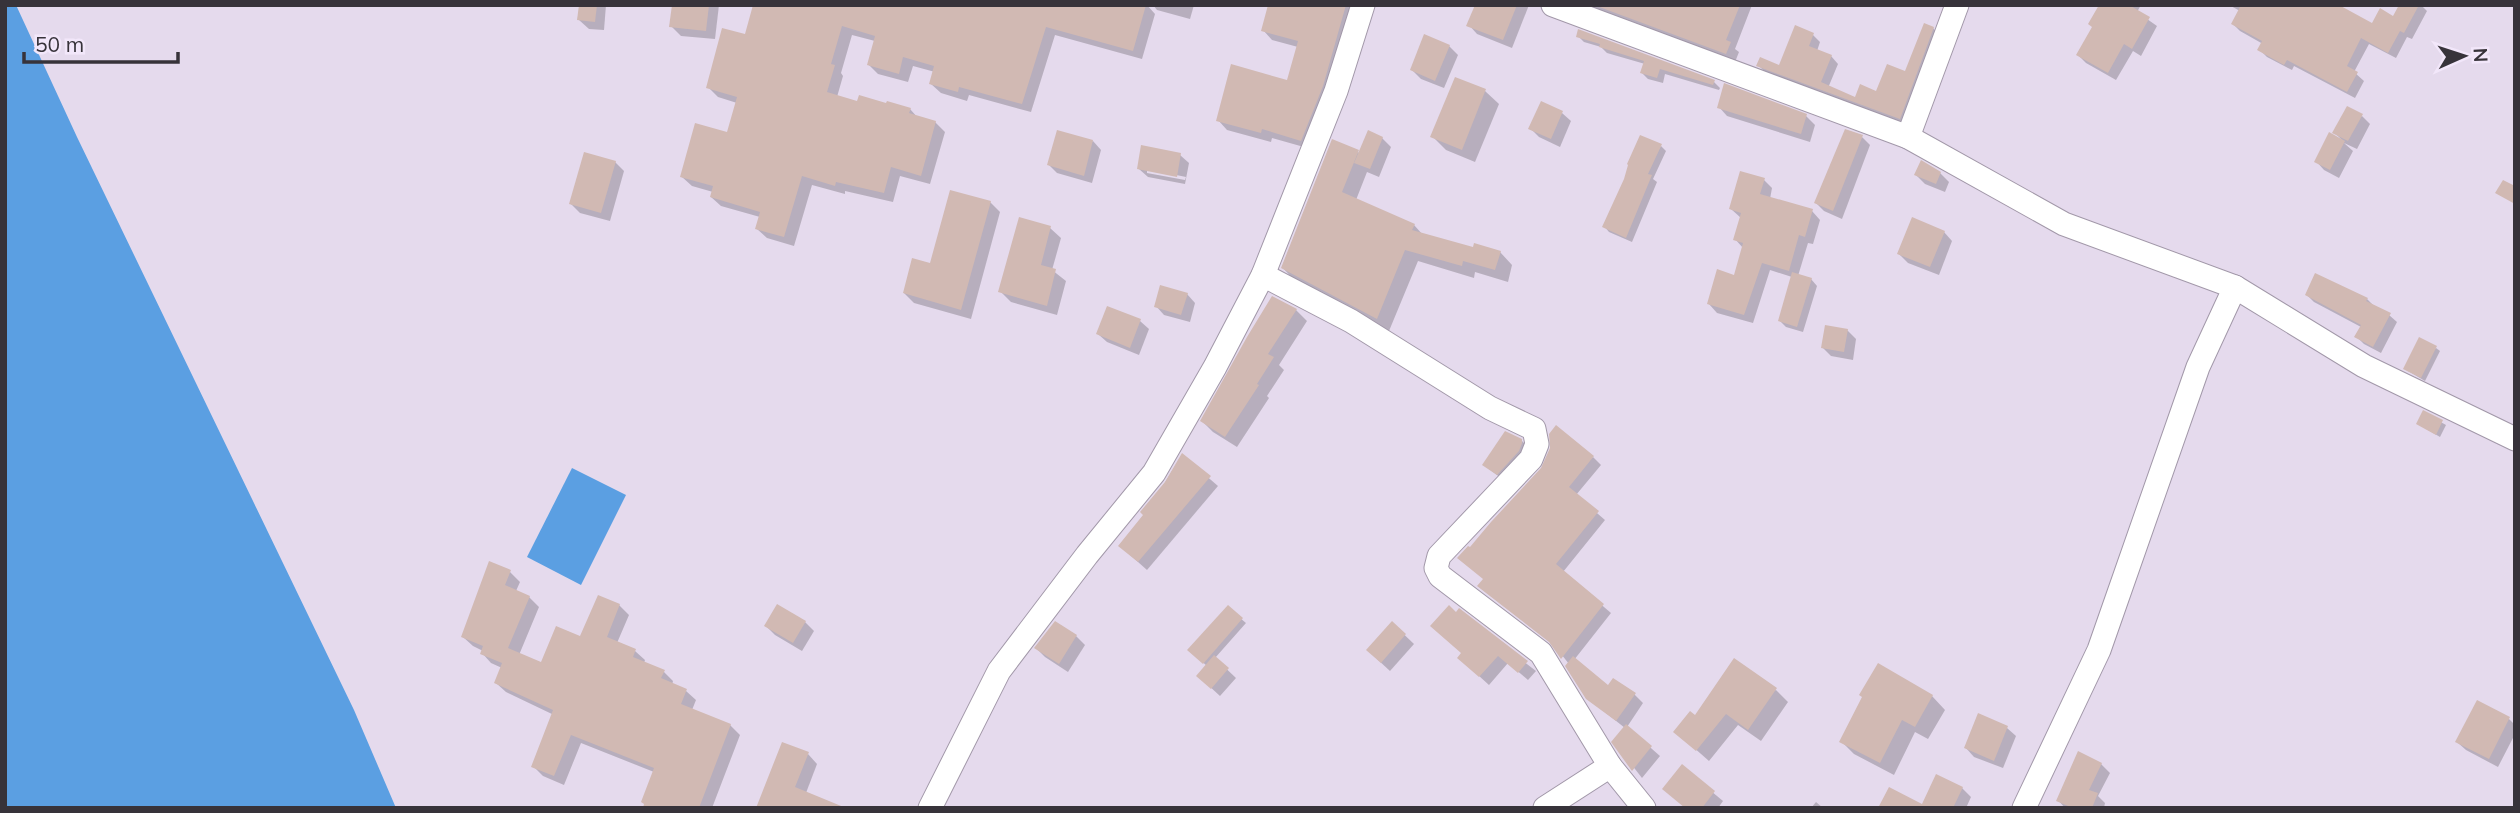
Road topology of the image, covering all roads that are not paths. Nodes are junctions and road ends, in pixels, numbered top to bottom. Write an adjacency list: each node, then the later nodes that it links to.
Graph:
1 (1363, 5): 5 (street)
2 (1553, 5): 4 (street)
3 (1957, 5): 4 (street)
4 (1908, 137): 6 (street)
5 (1263, 275): 8 (street); 9 (street)
6 (2235, 288): 7 (street); 12 (street)
7 (2515, 439)
8 (1610, 766): 10 (street); 11 (street)
9 (930, 808)
10 (1545, 808)
11 (1644, 808)
12 (2024, 808)

